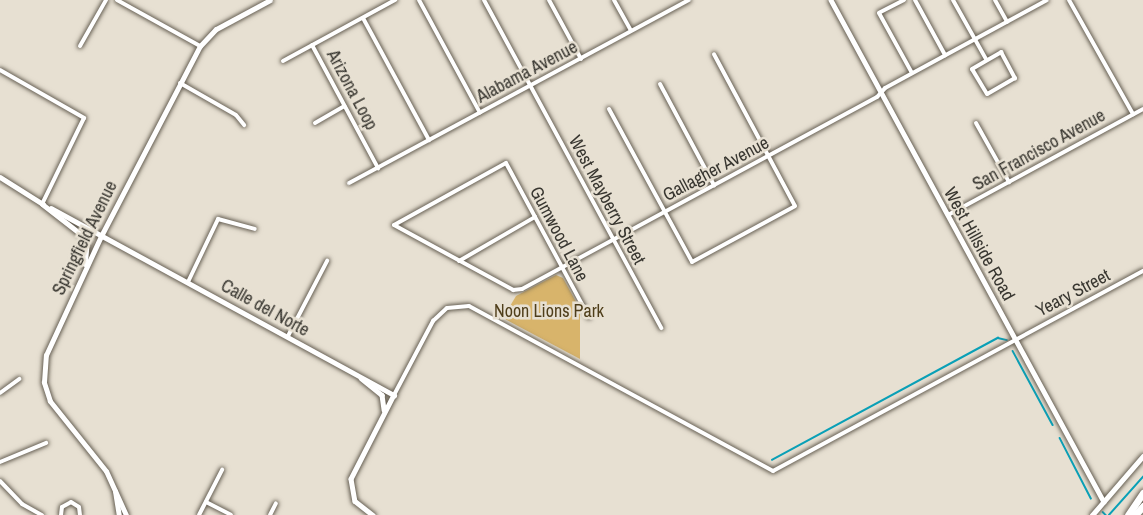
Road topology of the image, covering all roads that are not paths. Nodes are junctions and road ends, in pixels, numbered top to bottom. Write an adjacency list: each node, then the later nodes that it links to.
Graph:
1 (106, 0): 23 (street)
2 (117, 0): 24 (street)
3 (270, 0): 24 (main road, Springfield Avenue)
4 (395, 0): 18 (street, Arizona Loop)
5 (419, 0): 39 (street)
6 (484, 0): 34 (street, West Mayberry Street)
7 (549, 0): 27 (street)
8 (614, 0): 20 (street)
9 (689, 0): 17 (street, Alabama Avenue)
10 (831, 0): 35 (street, West Hillside Road)
11 (904, 0): 31 (street)
12 (915, 0): 26 (street)
13 (953, 0): 21 (street)
14 (995, 0): 19 (street)
15 (1069, 0): 40 (street)
16 (1043, 1): 19 (street, Gallagher Avenue)
17 (681, 2): 20 (street, Alabama Avenue)
18 (363, 18): 22 (street, Arizona Loop); 44 (street)
19 (1007, 22): 21 (street, Gallagher Avenue)
20 (631, 31): 27 (street, Alabama Avenue)
21 (975, 39): 26 (street, Gallagher Avenue); 28 (street)
22 (312, 45): 29 (street); 36 (street, Arizona Loop)
23 (80, 46)
24 (200, 46): 32 (main road, Springfield Avenue)
25 (714, 54): 45 (street)
26 (945, 56): 31 (street, Gallagher Avenue)
27 (581, 59): 34 (street, Alabama Avenue)
28 (986, 59): 28 (street)
29 (283, 61)
30 (0, 70): 51 (street)
31 (912, 73): 35 (street, Gallagher Avenue)
32 (180, 83): 43 (street); 57 (main road, Springfield Avenue)
33 (660, 84): 50 (street)
34 (530, 86): 39 (street, Alabama Avenue); 58 (street, West Mayberry Street)
35 (881, 93): 45 (street, Gallagher Avenue); 53 (street, West Hillside Road)
36 (345, 106): 41 (street); 46 (street, Arizona Loop)
37 (609, 109): 52 (street)
38 (1143, 109): 40 (street, San Francisco Avenue)
39 (480, 113): 44 (street, Alabama Avenue)
40 (1133, 114): 48 (street, San Francisco Avenue)
41 (315, 123)
42 (976, 123): 48 (street)
43 (244, 125)
44 (429, 140): 46 (street, Alabama Avenue)
45 (768, 156): 50 (street, Gallagher Avenue); 52 (street)
46 (378, 168): 49 (street, Alabama Avenue)
47 (0, 177): 51 (street, Calle del Norte)
48 (1009, 182): 53 (street, San Francisco Avenue)
49 (349, 183)
50 (714, 185): 52 (street, Gallagher Avenue)
51 (42, 204): 57 (street, Calle del Norte); 63 (main road)
52 (664, 212): 58 (street, Gallagher Avenue)
53 (948, 215): 68 (street, West Hillside Road)
54 (535, 217): 55 (street, Gumwood Lane); 60 (street); 61 (street, Gumwood Lane)
55 (394, 225): 60 (street, Gallagher Avenue)
56 (255, 229): 64 (street)
57 (101, 236): 63 (main road, Springfield Avenue); 64 (street, Calle del Norte)
58 (613, 240): 61 (street, Gallagher Avenue); 66 (street, West Mayberry Street)
59 (327, 261): 67 (street)
60 (459, 261): 61 (street, Gallagher Avenue)
61 (562, 267): 65 (street, Gumwood Lane)
62 (1143, 271): 68 (street, Yeary Street)
63 (83, 276): 79 (main road, Springfield Avenue)
64 (188, 282): 67 (street, Calle del Norte)
65 (589, 317)
66 (661, 328)
67 (288, 336): 69 (street, Calle del Norte)
68 (1016, 339): 72 (street, Yeary Street); 82 (street, West Hillside Road)
69 (360, 376): 72 (street, Calle del Norte); 73 (street)
70 (19, 379): 71 (street)
71 (0, 393)
72 (394, 395): 73 (street)
73 (384, 415): 93 (street)
74 (46, 443): 76 (street)
75 (1143, 456): 82 (main road)
76 (0, 462)
77 (222, 470): 81 (street)
78 (0, 481): 85 (street)
79 (113, 483): 88 (main road); 89 (main road, Springfield Avenue)
80 (1143, 493): 95 (highway)
81 (206, 502): 90 (street); 91 (street)
82 (1104, 502): 94 (main road)
83 (276, 503): 92 (street)
84 (1143, 506): 96 (highway)
85 (42, 515)
86 (61, 515): 87 (street)
87 (80, 515)
88 (119, 515)
89 (126, 515)
90 (199, 515)
91 (231, 515)
92 (270, 515)
93 (373, 515)
94 (1092, 515)
95 (1128, 515)
96 (1135, 515)

